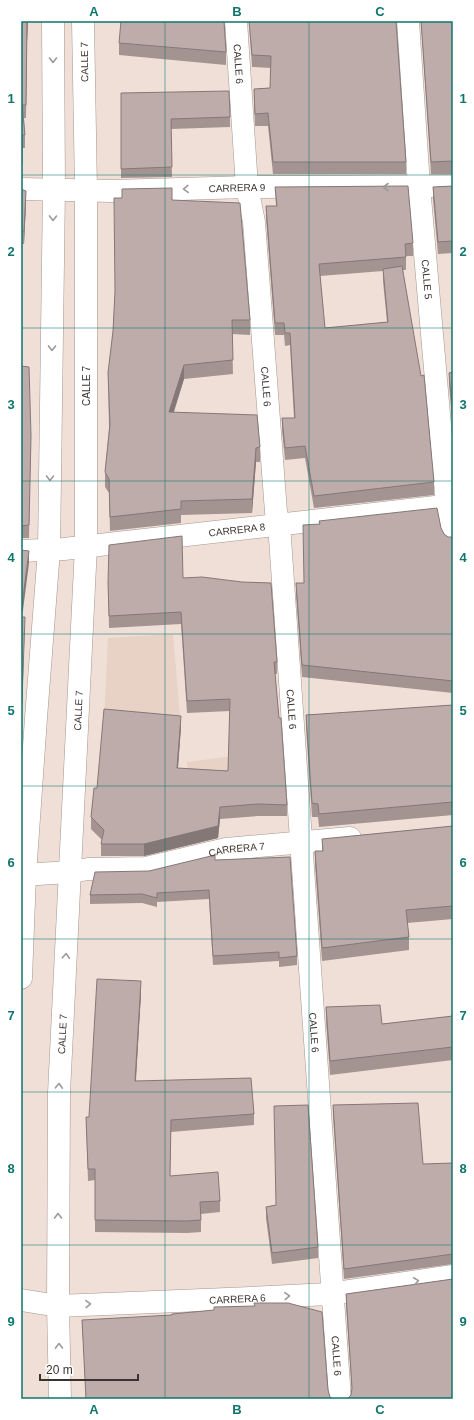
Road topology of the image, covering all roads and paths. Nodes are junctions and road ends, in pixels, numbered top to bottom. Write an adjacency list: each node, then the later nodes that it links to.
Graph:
1 (53, 21): 9 (street, one-way to 9)
2 (83, 21): 10 (street, CALLE 7)
3 (236, 21): 7 (street, CALLE 6)
4 (408, 21): 5 (street, CALLE 5)
5 (419, 186): 6 (street, CARRERA 9); 7 (street, CARRERA 9, one-way to 7); 11 (street, CALLE 5)
6 (453, 186)
7 (248, 187): 10 (street, CARRERA 9, one-way to 10); 12 (street, CALLE 6)
8 (21, 189): 9 (street, CARRERA 9)
9 (54, 189): 10 (street, CARRERA 9); 15 (street, one-way to 15)
10 (86, 190): 14 (street, CALLE 7)
11 (450, 505): 12 (street, CARRERA 8); 13 (street, CALLE 5)
12 (279, 524): 14 (street, CARRERA 8); 18 (street, CALLE 6)
13 (453, 537)
14 (86, 546): 15 (street, CARRERA 8); 19 (street, CALLE 7)
15 (49, 550): 16 (street, CARRERA 8); 20 (street)
16 (21, 551)
17 (366, 836): 18 (street, CARRERA 7)
18 (302, 843): 19 (street, CARRERA 7); 23 (street, CALLE 6)
19 (71, 872): 20 (street, CARRERA 7); 25 (street, CALLE 7, one-way to 19)
20 (23, 875): 21 (street)
21 (21, 978)
22 (453, 1276): 23 (street, CARRERA 6, one-way to 22)
23 (332, 1293): 25 (street, CARRERA 6, one-way to 23); 27 (street, CALLE 6)
24 (21, 1300): 25 (street, CARRERA 6)
25 (58, 1306): 26 (street, CALLE 7, one-way to 25)
26 (60, 1399)
27 (340, 1399)

